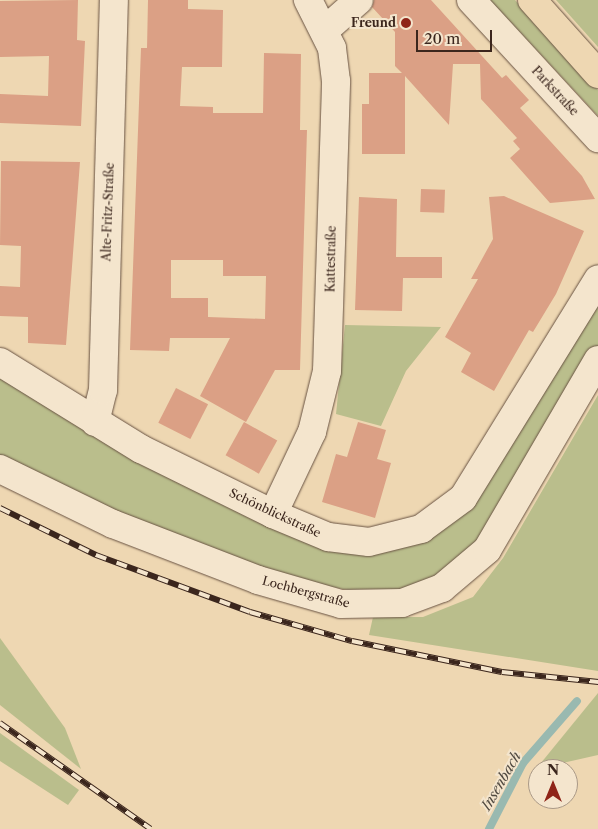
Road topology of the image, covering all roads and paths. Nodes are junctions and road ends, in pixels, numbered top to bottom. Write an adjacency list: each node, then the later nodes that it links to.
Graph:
1 (114, 0): 12 (street, Alte-Fritz-Straße)
2 (308, 0): 6 (street, Kattestraße)
3 (359, 0): 6 (street)
4 (471, 0): 8 (street, Parkstraße)
5 (532, 0): 7 (main road)
6 (325, 30): 14 (street, Kattestraße)
7 (598, 74)
8 (598, 138)
9 (598, 279): 14 (street, Schönblickstraße)
10 (598, 360): 13 (street, Lochbergstraße)
11 (0, 362): 12 (street, Schönblickstraße)
12 (95, 422): 14 (street, Schönblickstraße)
13 (0, 469)
14 (273, 514)

